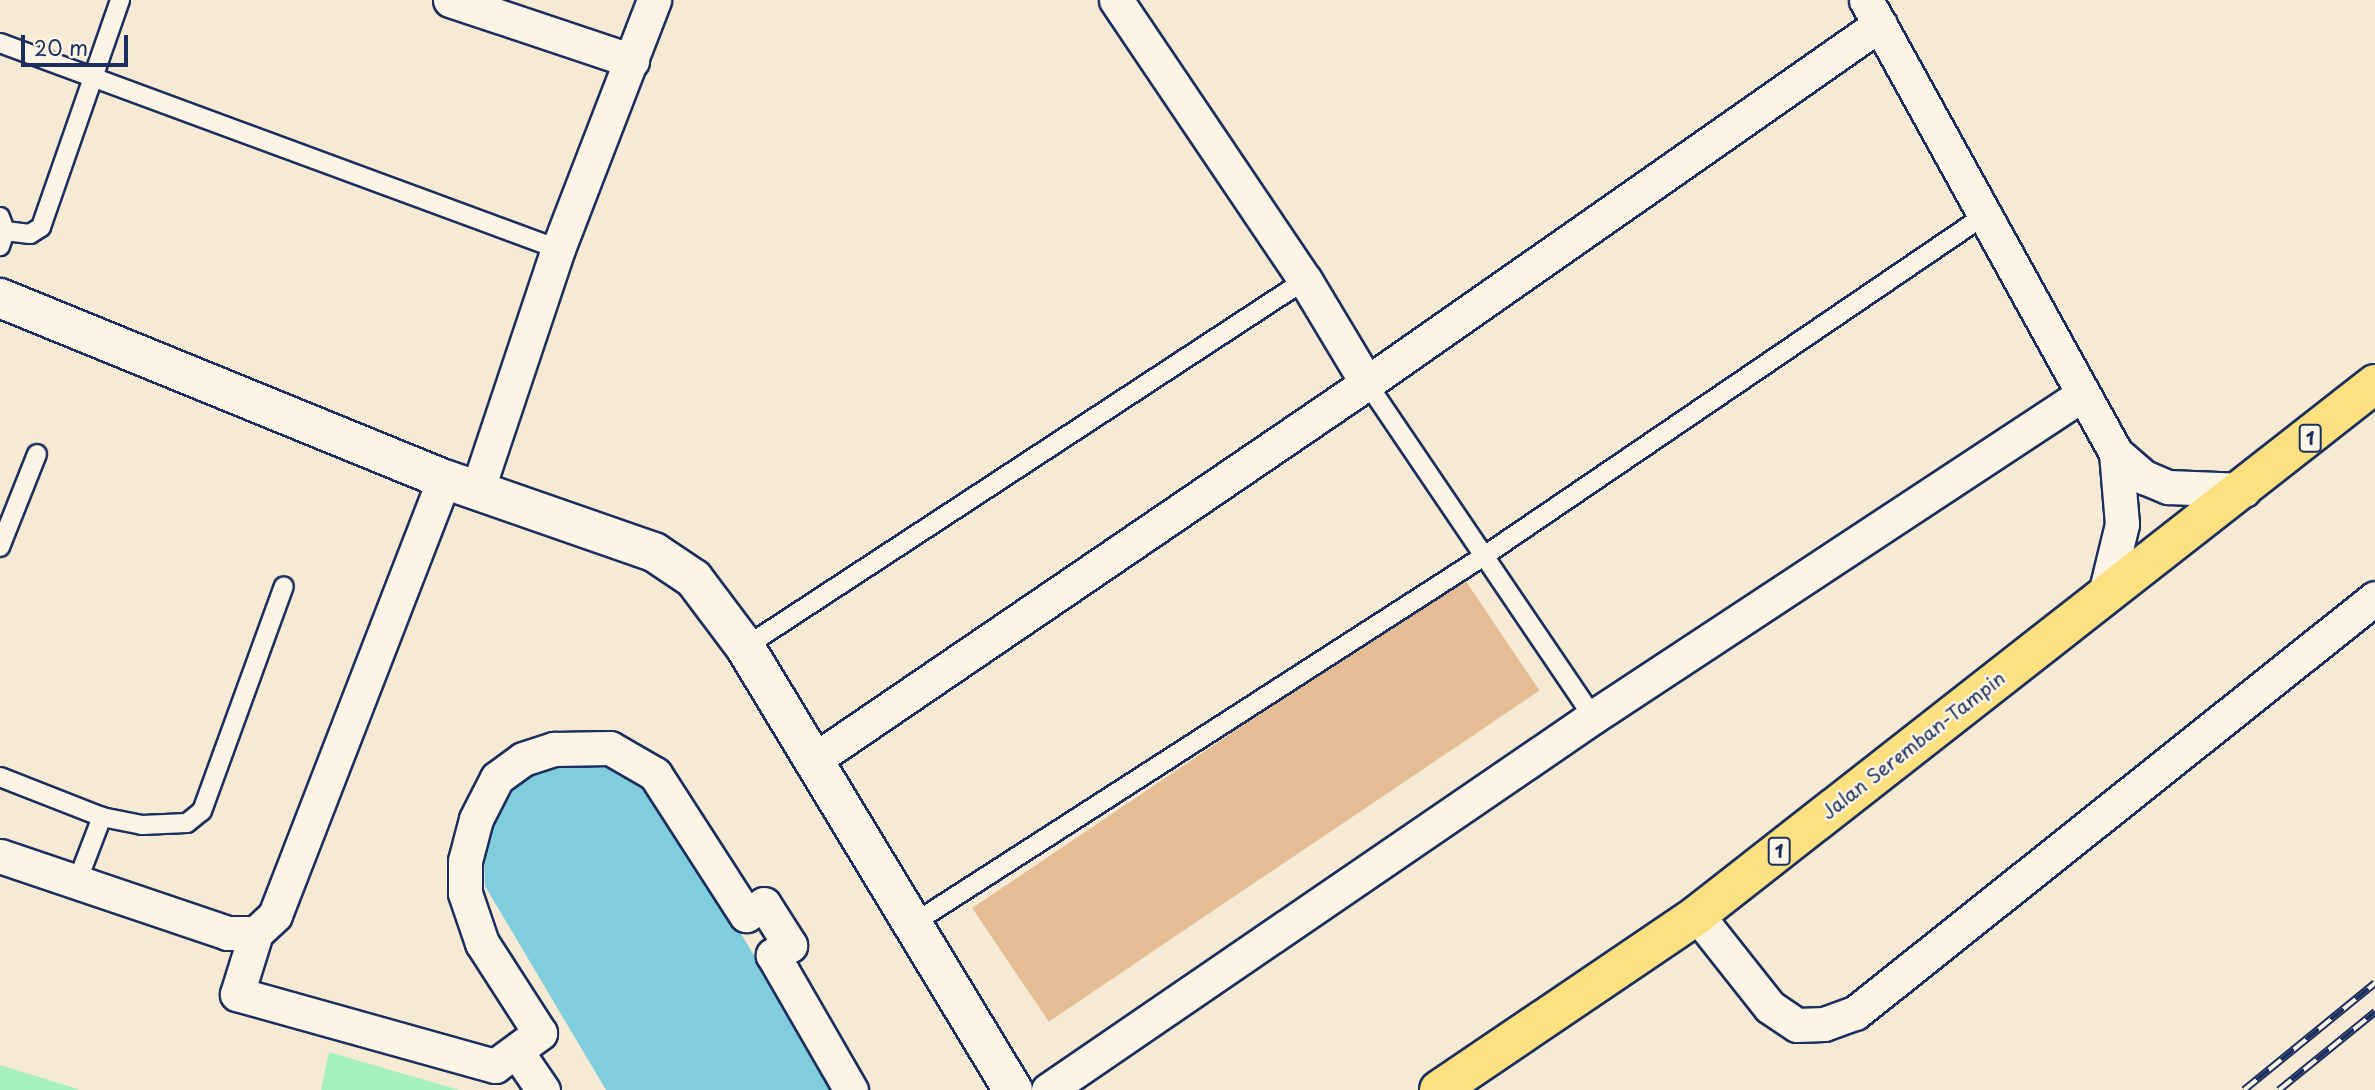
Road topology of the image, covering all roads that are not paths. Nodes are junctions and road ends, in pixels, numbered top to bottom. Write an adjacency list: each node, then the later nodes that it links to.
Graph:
1 (120, 0): 8 (lane)
2 (450, 0): 7 (street)
3 (654, 0): 7 (street)
4 (1116, 0): 12 (street)
5 (1873, 12): 9 (street); 14 (street)
6 (0, 43): 8 (lane)
7 (632, 61): 11 (street)
8 (93, 78): 10 (lane); 11 (lane)
9 (1985, 215): 16 (street); 22 (lane)
10 (2, 232)
11 (558, 249): 19 (street)
12 (1305, 280): 14 (street); 26 (lane)
13 (0, 298): 19 (street)
14 (1367, 383): 22 (lane); 28 (street)
15 (2375, 384): 20 (highway, Jalan Seremban-Tampin / 1)
16 (2083, 394): 17 (street); 27 (street)
17 (2116, 453): 20 (street); 24 (street)
18 (37, 454): 21 (lane)
19 (461, 485): 26 (street); 35 (street)
20 (2244, 490): 24 (highway, Jalan Seremban-Tampin / 1)
21 (0, 547)
22 (1484, 556): 27 (lane); 34 (lane)
23 (284, 586): 30 (lane)
24 (2105, 594): 33 (highway, Jalan Seremban-Tampin / 1)
25 (2375, 598): 33 (street)
26 (745, 647): 28 (street)
27 (1593, 717): 40 (street)
28 (814, 760): 34 (street)
29 (0, 777): 30 (lane)
30 (102, 817): 32 (lane)
31 (0, 856): 32 (street)
32 (77, 882): 35 (street)
33 (1697, 915): 41 (highway, Jalan Seremban-Tampin / 1)
34 (914, 923): 39 (street)
35 (256, 933): 36 (street)
36 (517, 1052): 37 (street); 38 (street)
37 (543, 1090)
38 (851, 1090)
39 (1013, 1090)
40 (1048, 1090)
41 (1439, 1090)

